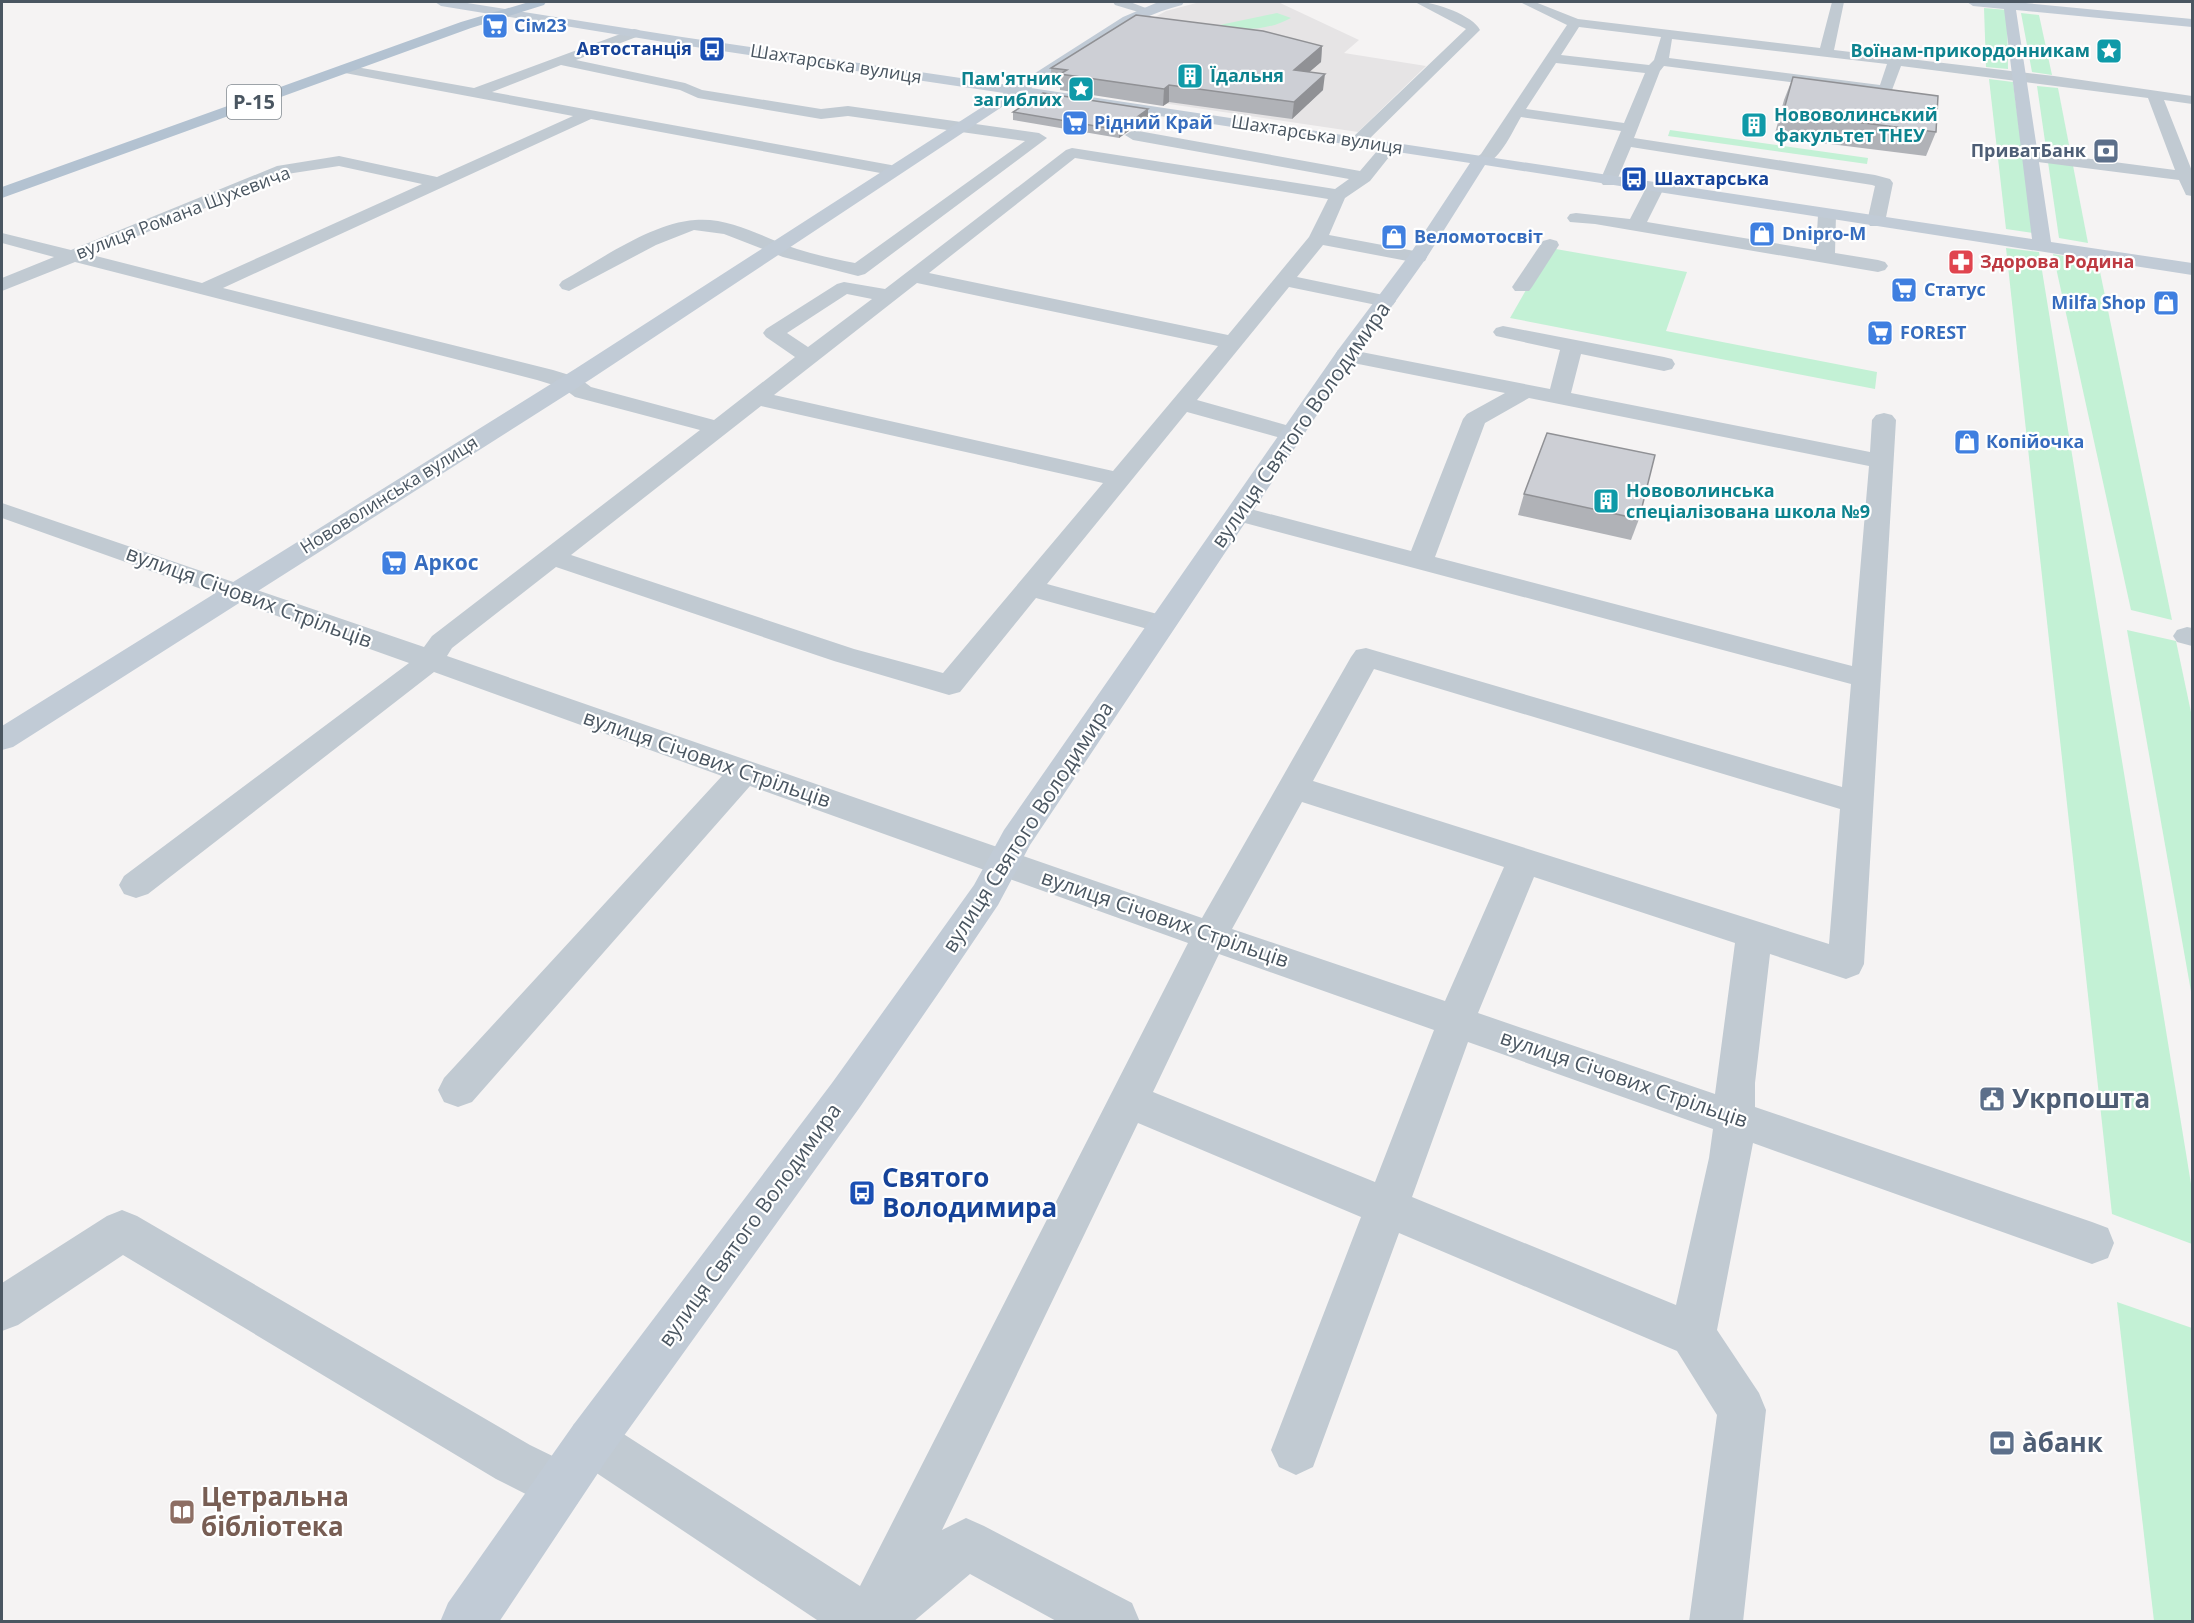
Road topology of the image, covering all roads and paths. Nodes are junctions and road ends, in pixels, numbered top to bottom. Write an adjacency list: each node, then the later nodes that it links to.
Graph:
1 (441, 2): 11 (street, Шахтарська вулиця)
2 (540, 2): 11 (main road, Р-15)
3 (1119, 2): 10 (street)
4 (1178, 2): 10 (street, Нововолинська вулиця)
5 (1422, 2): 35 (street)
6 (1526, 2): 12 (street)
7 (1838, 2): 17 (street)
8 (1973, 2): 9 (street)
9 (2009, 3): 13 (street); 24 (street)
10 (1145, 10): 25 (street, Нововолинська вулиця)
11 (507, 12): 14 (street, Шахтарська вулиця); 22 (main road, Р-15)
12 (1575, 23): 15 (street); 18 (street, вулиця Святого Володимира)
13 (2193, 23)
14 (634, 33): 19 (street); 25 (street, Шахтарська вулиця)
15 (1670, 33): 16 (street); 21 (street)
16 (1772, 46): 17 (street); 23 (street)
17 (1826, 53): 20 (street)
18 (1553, 58): 21 (street); 30 (street, вулиця Святого Володимира)
19 (561, 61): 26 (street); 32 (street)
20 (1895, 62): 23 (street); 24 (street)
21 (1657, 65): 23 (street); 34 (street)
22 (345, 69): 26 (street); 46 (main road, Р-15)
23 (1770, 75)
24 (2019, 76): 27 (street); 37 (street)
25 (1015, 91): 29 (street, Шахтарська вулиця); 32 (street, Нововолинська вулиця)
26 (475, 93): 31 (street)
27 (2154, 93): 28 (street); 44 (street)
28 (2193, 100)
29 (1159, 112): 33 (street); 35 (street, Шахтарська вулиця)
30 (1517, 112): 34 (street); 39 (street, вулиця Святого Володимира)
31 (587, 116): 40 (street); 43 (street)
32 (961, 126): 40 (street, Нововолинська вулиця); 56 (street)
33 (1133, 135): 38 (street); 41 (street)
34 (1627, 135): 42 (street); 50 (street)
35 (1357, 142): 36 (street, Шахтарська вулиця)
36 (1389, 147): 39 (street, Шахтарська вулиця); 41 (street)
37 (2030, 156): 44 (street); 55 (street)
38 (1103, 158): 47 (street); 62 (street)
39 (1480, 161): 42 (street, Шахтарська вулиця); 58 (street, вулиця Святого Володимира)
40 (891, 170): 56 (street, Нововолинська вулиця)
41 (1364, 177): 47 (street)
42 (1609, 181): 45 (street, Шахтарська вулиця)
43 (438, 182): 57 (street, вулиця Романа Шухевича); 67 (street)
44 (2189, 184)
45 (1654, 188): 48 (street, Шахтарська вулиця); 51 (street)
46 (2, 193)
47 (1338, 195): 53 (street)
48 (1827, 215): 50 (street, Шахтарська вулиця); 59 (street)
49 (1576, 218): 51 (street)
50 (1876, 222): 55 (street, Шахтарська вулиця)
51 (1636, 225): 59 (street)
52 (2, 238): 57 (street)
53 (1318, 239): 58 (street); 63 (street)
54 (1550, 245): 66 (street)
55 (2042, 246): 61 (street, Шахтарська вулиця)
56 (775, 248): 65 (street); 76 (street, Нововолинська вулиця)
57 (73, 256): 64 (street, вулиця Романа Шухевича); 67 (street)
58 (1418, 257): 69 (street, вулиця Святого Володимира)
59 (1825, 257): 60 (street)
60 (1878, 266)
61 (2193, 270)
62 (913, 276): 68 (street); 71 (street)
63 (1284, 280): 69 (street); 71 (street)
64 (2, 285)
65 (569, 285)
66 (1522, 286)
67 (204, 289): 76 (street)
68 (888, 296): 74 (street); 74 (street)
69 (1386, 301): 73 (street, вулиця Святого Володимира)
70 (1503, 332): 72 (street)
71 (1232, 342): 80 (street)
72 (1572, 346): 75 (street); 78 (street)
73 (1346, 355): 77 (street); 83 (street, вулиця Святого Володимира)
74 (809, 357): 79 (street)
75 (1664, 364)
76 (571, 383): 82 (street); 91 (street, Нововолинська вулиця)
77 (1525, 391): 78 (street); 89 (street)
78 (1559, 397): 84 (street)
79 (756, 398): 82 (street); 85 (street)
80 (1182, 402): 83 (street); 85 (street)
81 (1884, 420): 84 (street)
82 (718, 428): 88 (street)
83 (1292, 434): 87 (street, вулиця Святого Володимира)
84 (1881, 461): 94 (street)
85 (1117, 479): 90 (street)
86 (2, 510): 91 (street, вулиця Січових Стрільців)
87 (1239, 514): 89 (street); 92 (street, вулиця Святого Володимира)
88 (552, 557): 90 (street); 93 (street)
89 (1420, 562): 94 (street)
90 (1029, 588): 92 (street)
91 (236, 591): 93 (street, вулиця Січових Стрільців); 95 (street, Нововолинська вулиця)
92 (1161, 624): 100 (street, вулиця Святого Володимира)
93 (429, 661): 96 (street, вулиця Січових Стрільців); 101 (street)
94 (1866, 679): 98 (street)
95 (2, 740)
96 (744, 772): 100 (street, вулиця Січових Стрільців); 105 (street)
97 (1293, 788): 98 (street); 99 (street); 103 (street)
98 (1858, 803): 102 (street)
99 (1524, 861): 102 (street); 104 (street)
100 (1003, 863): 103 (street, вулиця Січових Стрільців); 112 (street, вулиця Святого Володимира)
101 (136, 885)
102 (1754, 934): 107 (street)
103 (1210, 936): 104 (street, вулиця Січових Стрільців); 106 (street)
104 (1457, 1020): 107 (street, вулиця Січових Стрільців); 108 (street)
105 (458, 1090)
106 (1129, 1100): 108 (street); 116 (street)
107 (1735, 1118): 109 (street, вулиця Січових Стрільців); 111 (street)
108 (1387, 1208): 111 (street); 113 (street)
109 (2092, 1243)
110 (2, 1309): 114 (street)
111 (1693, 1335): 118 (street)
112 (591, 1441): 114 (street, вулиця Святого Володимира); 116 (street)
113 (1296, 1450)
114 (559, 1486): 115 (street, вулиця Святого Володимира)
115 (467, 1622)
116 (870, 1622): 117 (street)
117 (1113, 1622)
118 (1716, 1622)

